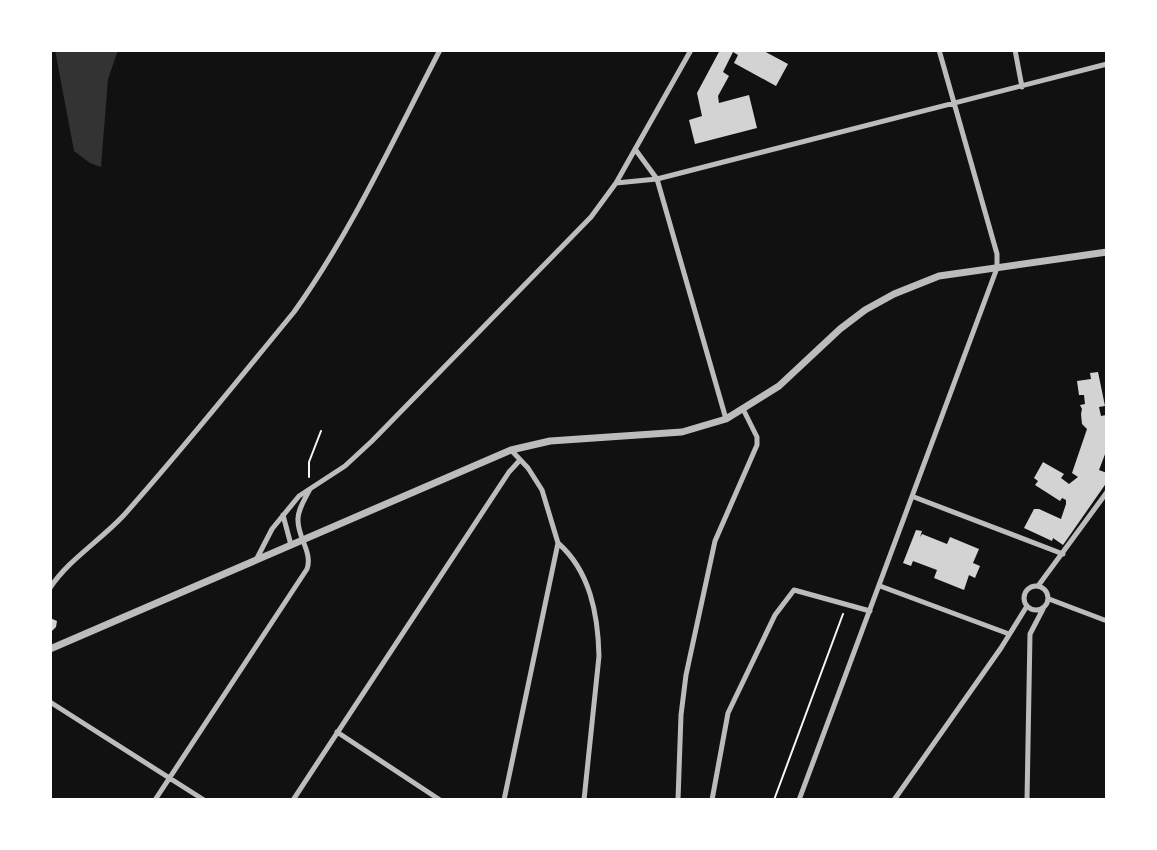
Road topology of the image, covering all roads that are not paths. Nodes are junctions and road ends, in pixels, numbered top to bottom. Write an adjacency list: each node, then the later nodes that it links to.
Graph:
1 (440, 50): 28 (street)
2 (691, 50): 8 (street)
3 (939, 50): 7 (street)
4 (1015, 50): 6 (street)
5 (1107, 64): 6 (street)
6 (1022, 87): 7 (street)
7 (954, 104): 9 (street); 12 (street)
8 (635, 149): 9 (street); 10 (street)
9 (657, 179): 10 (street); 14 (street)
10 (616, 183): 17 (street)
11 (1107, 252): 12 (street)
12 (997, 268): 13 (street); 19 (street)
13 (743, 409): 14 (street); 45 (street)
14 (726, 419): 15 (street)
15 (511, 450): 16 (street); 21 (street)
16 (520, 460): 22 (street); 37 (street)
17 (312, 487): 20 (street); 21 (street)
18 (1107, 492): 24 (street)
19 (914, 497): 24 (street); 26 (street)
20 (283, 514): 23 (street); 25 (street)
21 (302, 540): 23 (street); 38 (street)
22 (558, 543): 43 (street); 44 (street)
23 (291, 545): 25 (street)
24 (1063, 554): 27 (street)
25 (256, 560): 35 (street)
26 (880, 586): 32 (street); 34 (street)
27 (1038, 586): 29 (street); 30 (street)
28 (50, 588)
29 (1049, 599): 31 (street); 33 (street)
30 (1027, 606): 31 (street); 34 (street)
31 (1043, 609): 49 (street)
32 (870, 611): 46 (street); 47 (street)
33 (1107, 621)
34 (1009, 634): 48 (street)
35 (50, 649)
36 (50, 702): 38 (street)
37 (337, 732): 41 (street); 42 (street)
38 (169, 778): 39 (street); 40 (street)
39 (155, 800)
40 (204, 800)
41 (293, 800)
42 (440, 800)
43 (504, 800)
44 (584, 800)
45 (678, 800)
46 (712, 800)
47 (799, 800)
48 (894, 800)
49 (1027, 800)

